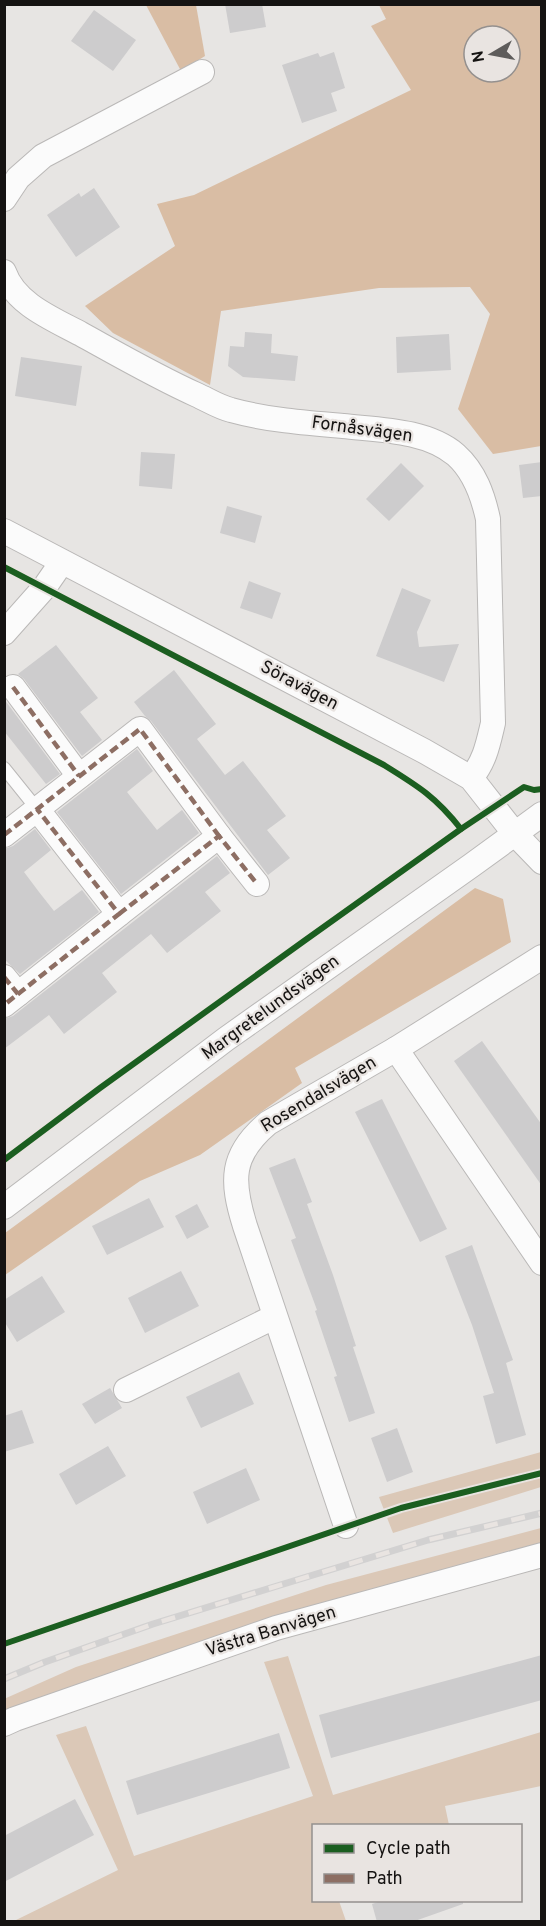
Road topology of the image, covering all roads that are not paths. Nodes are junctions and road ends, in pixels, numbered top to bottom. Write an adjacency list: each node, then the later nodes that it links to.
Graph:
1 (202, 72): 2 (street)
2 (4, 199)
3 (4, 272): 10 (street, Fornåsvägen)
4 (4, 531): 5 (street, Söravägen)
5 (62, 562): 6 (street); 10 (street, Söravägen)
6 (4, 633)
7 (13, 687): 9 (street)
8 (4, 768): 11 (lane)
9 (79, 776): 11 (street); 15 (street)
10 (471, 778): 13 (street, Söravägen)
11 (37, 809): 14 (street); 18 (street)
12 (542, 814): 13 (street, Margretelundsvägen)
13 (515, 834): 16 (street, Söravägen); 22 (street, Margretelundsvägen)
14 (4, 835)
15 (219, 836): 17 (street); 18 (street)
16 (542, 862)
17 (257, 884)
18 (119, 915): 20 (street)
19 (542, 957): 21 (street, Rosendalsvägen)
20 (9, 992)
21 (396, 1049): 23 (street, Rosendalsvägen); 24 (street, Rosendalsvägen)
22 (4, 1208)
23 (542, 1263)
24 (274, 1317): 25 (street); 26 (street, Rosendalsvägen)
25 (126, 1390)
26 (346, 1527)
27 (542, 1555): 28 (street, Västra Banvägen)
28 (4, 1724)

